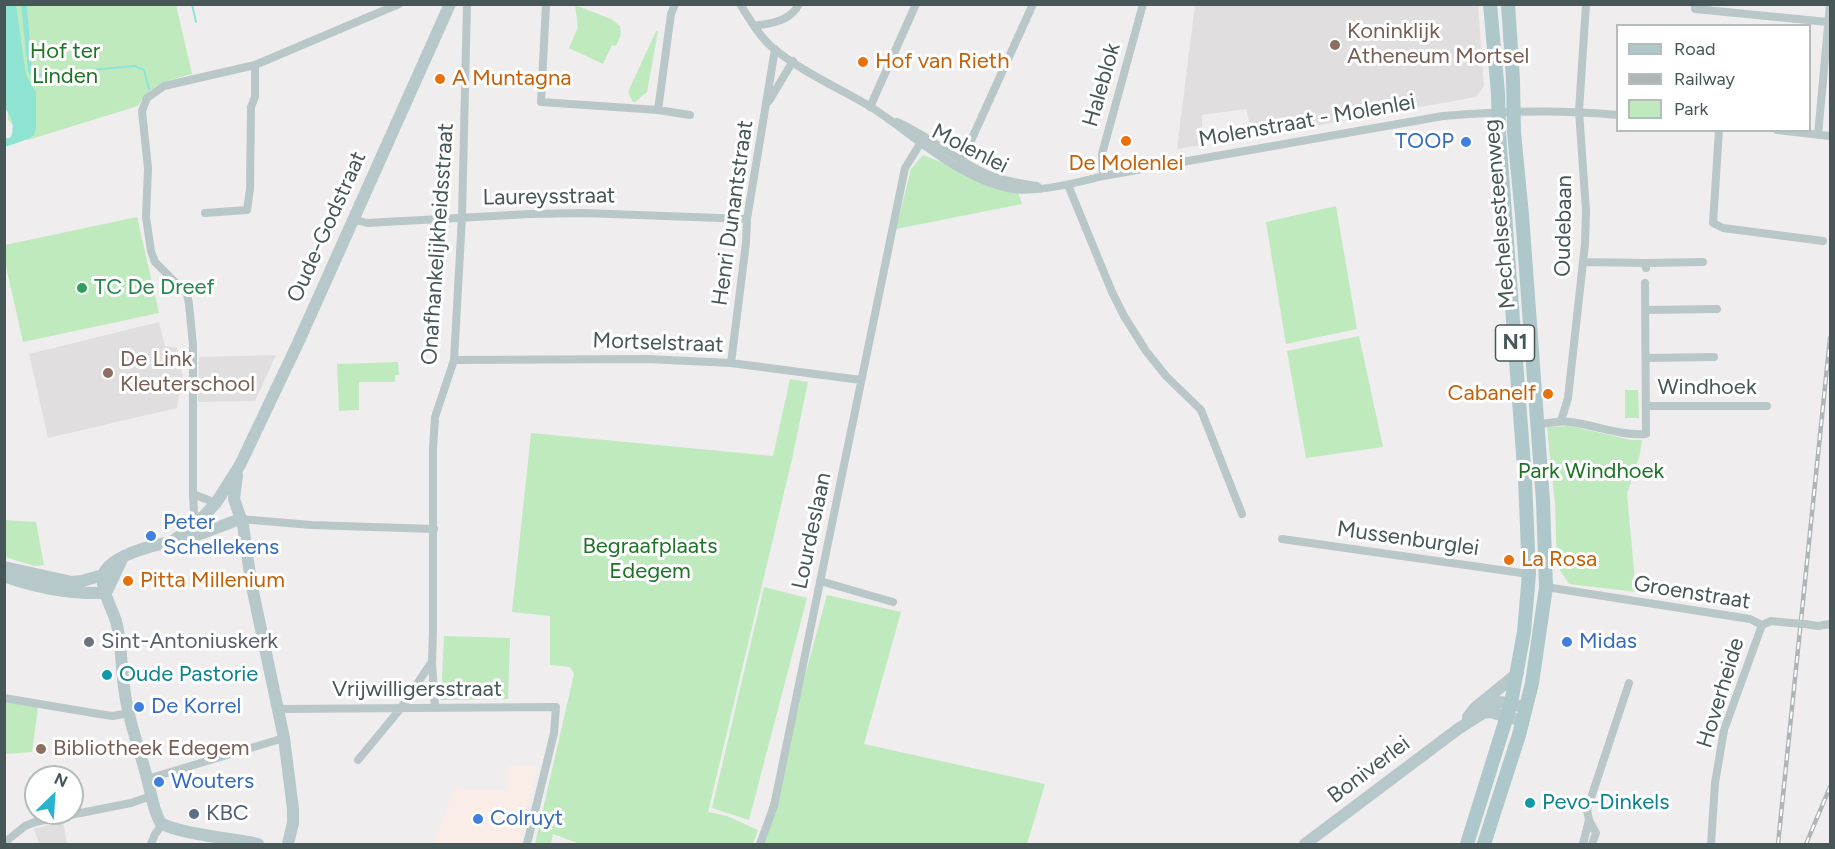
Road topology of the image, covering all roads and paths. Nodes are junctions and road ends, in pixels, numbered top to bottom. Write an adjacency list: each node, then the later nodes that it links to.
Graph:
1 (399, 4): 20 (street)
2 (450, 4): 39 (street, Oude-Godstraat)
3 (467, 4): 38 (street, Onafhankelijkheidsstraat)
4 (546, 4): 23 (street)
5 (740, 4): 17 (street)
6 (799, 4): 17 (street)
7 (916, 4): 22 (street)
8 (1033, 4): 34 (street)
9 (1143, 4): 35 (street, Haleblok)
10 (1490, 4): 24 (main road, Mechelsesteenweg / N1)
11 (1508, 4): 24 (main road, Mechelsesteenweg / N1)
12 (1586, 4): 25 (street, Oudebaan)
13 (1695, 4): 16 (street)
14 (1830, 4): 16 (street)
15 (673, 5): 23 (street)
16 (1828, 22): 31 (street)
17 (754, 26): 18 (street)
18 (775, 49): 19 (street); 21 (street, Henri Dunantstraat)
19 (793, 61): 21 (street, Henri Dunantstraat); 22 (street)
20 (255, 65): 37 (street); 57 (street)
21 (767, 104): 40 (street, Henri Dunantstraat)
22 (870, 107): 28 (street)
23 (658, 110): 26 (street)
24 (1505, 111): 25 (street, Molenstraat - Molenlei); 35 (street, Molenstraat - Molenlei); 55 (main road, Mechelsesteenweg / N1); 67 (main road, Mechelsesteenweg / N1)
25 (1579, 111): 27 (street, Molenstraat - Molenlei); 43 (street, Oudebaan)
26 (690, 115)
27 (1616, 115)
28 (888, 118): 33 (street, Molenlei); 34 (street)
29 (1719, 132): 41 (street)
30 (1793, 132): 31 (street)
31 (1818, 135): 32 (street)
32 (1830, 136)
33 (920, 144): 34 (street, Molenlei); 51 (street, Lourdeslaan)
34 (961, 164): 36 (street, Molenstraat - Molenlei)
35 (1103, 176): 36 (street, Molenstraat - Molenlei)
36 (1068, 185): 59 (street)
37 (205, 213)
38 (462, 217): 39 (street, Laureysstraat); 40 (street, Laureysstraat); 49 (street, Onafhankelijkheidsstraat)
39 (352, 219): 56 (street, Oude-Godstraat)
40 (747, 219): 50 (street, Henri Dunantstraat)
41 (1823, 241)
42 (1703, 261): 43 (street)
43 (1584, 262): 54 (street, Oudebaan)
44 (1645, 283): 46 (street, Windhoek)
45 (1717, 309): 46 (street)
46 (1646, 310): 48 (street, Windhoek)
47 (1714, 357): 48 (street, Windhoek)
48 (1646, 358): 53 (street, Windhoek)
49 (454, 360): 50 (street, Mortselstraat); 62 (street, Onafhankelijkheidsstraat)
50 (731, 363): 51 (street, Mortselstraat)
51 (861, 380): 70 (street, Lourdeslaan)
52 (1767, 405): 53 (street, Windhoek)
53 (1646, 406): 54 (street, Windhoek)
54 (1561, 421): 55 (street)
55 (1537, 424): 72 (main road, Mechelsesteenweg / N1)
56 (240, 465): 58 (street, Oude-Godstraat); 60 (street, Oude-Godstraat)
57 (193, 494): 58 (street); 61 (street)
58 (216, 503): 60 (street); 61 (street, Oude-Godstraat)
59 (1242, 514)
60 (240, 519): 62 (street); 63 (street); 84 (street, Oude-Godstraat)
61 (199, 521): 63 (street); 65 (street, Oude-Godstraat)
62 (434, 529): 77 (street, Onafhankelijkheidsstraat)
63 (209, 531): 65 (street)
64 (1282, 539): 67 (street, Mussenburglei)
65 (172, 542): 69 (street)
66 (4, 567): 71 (street)
67 (1529, 574): 78 (main road, Mechelsesteenweg / N1)
68 (4, 576): 71 (street)
69 (106, 578): 71 (street); 73 (street)
70 (820, 581): 74 (street); 100 (street, Lourdeslaan)
71 (54, 584): 73 (street)
72 (1546, 587): 75 (street, Groenstraat); 87 (main road, Mechelsesteenweg / N1)
73 (106, 593): 86 (street)
74 (893, 602)
75 (1762, 624): 76 (street, Groenstraat, bridge); 106 (street, Hoverheide)
76 (1830, 624)
77 (432, 663): 82 (street, Onafhankelijkheidsstraat); 83 (street)
78 (1518, 673): 81 (street, Boniverlei); 85 (main road, Mechelsesteenweg / N1)
79 (1629, 683): 93 (street)
80 (4, 698): 86 (street)
81 (1484, 701): 85 (street); 88 (street, Boniverlei)
82 (435, 707): 83 (street, Vrijwilligersstraat); 99 (street, Vrijwilligersstraat)
83 (401, 708): 84 (street, Vrijwilligersstraat); 90 (street)
84 (278, 709): 89 (street, Oude-Godstraat)
85 (1509, 709): 87 (street); 88 (street, Boniverlei); 102 (main road, Mechelsesteenweg / N1)
86 (129, 713): 91 (street)
87 (1525, 715): 103 (main road, Mechelsesteenweg / N1)
88 (1458, 729): 101 (street, Boniverlei)
89 (284, 738): 91 (street); 98 (street, Oude-Godstraat)
90 (358, 760)
91 (147, 779): 92 (street)
92 (151, 796): 94 (street); 95 (street)
93 (1589, 820): 104 (street); 105 (street)
94 (162, 825): 96 (street); 97 (street)
95 (4, 843)
96 (151, 844)
97 (258, 844)
98 (288, 844)
99 (527, 844)
100 (760, 844)
101 (1305, 844)
102 (1467, 844)
103 (1484, 844)
104 (1583, 844)
105 (1592, 844)
106 (1711, 844)

